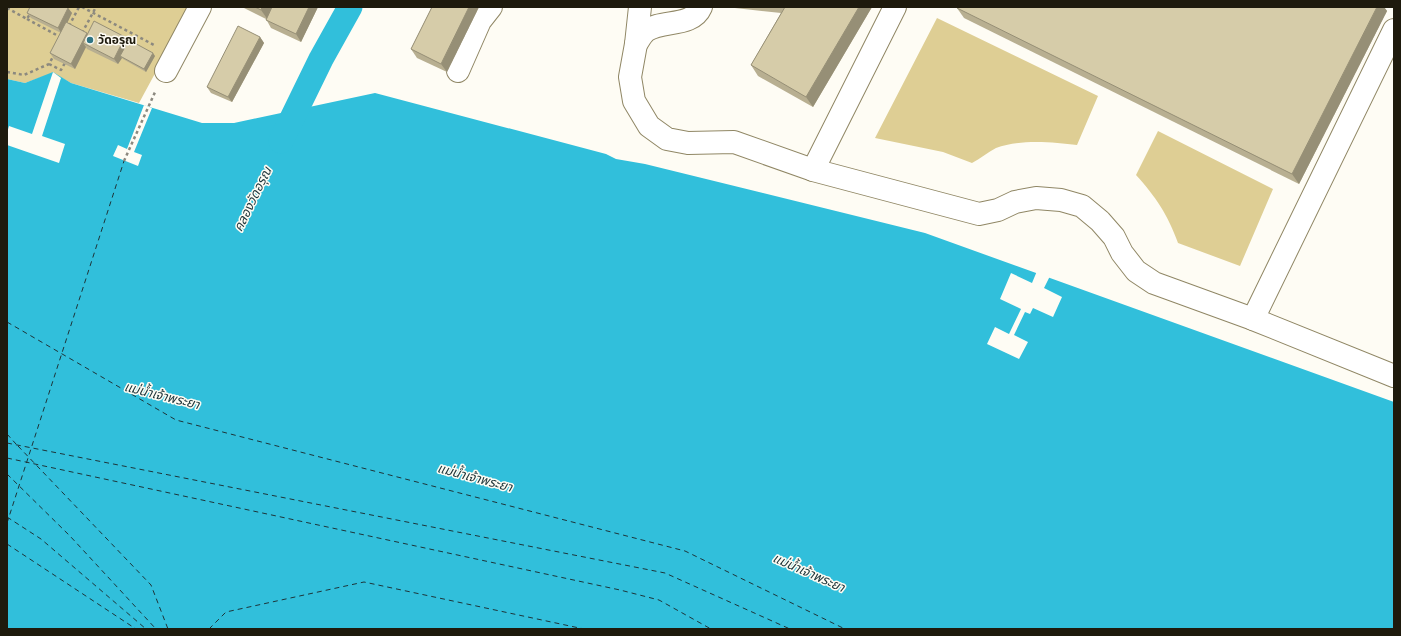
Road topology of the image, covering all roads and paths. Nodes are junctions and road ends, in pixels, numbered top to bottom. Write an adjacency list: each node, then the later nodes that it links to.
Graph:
1 (34, 7): 11 (path)
2 (81, 7): 10 (path); 13 (path)
3 (96, 7): 10 (path)
4 (200, 7): 19 (street)
5 (491, 7): 21 (street)
6 (640, 7): 15 (street)
7 (701, 7): 15 (street)
8 (895, 7): 25 (street)
9 (7, 8): 11 (path)
10 (93, 13): 14 (path); 19 (path)
11 (27, 19): 13 (path)
12 (1394, 30): 26 (street)
13 (62, 38): 16 (path)
14 (79, 38)
15 (636, 44): 25 (street)
16 (59, 45)
17 (56, 51): 20 (path)
18 (68, 57): 20 (path)
19 (170, 63)
20 (49, 64): 22 (path)
21 (458, 71)
22 (7, 72)
23 (148, 106): 24 (path)
24 (124, 161)
25 (813, 170): 26 (street)
26 (1253, 319): 27 (street)
27 (1394, 376)

